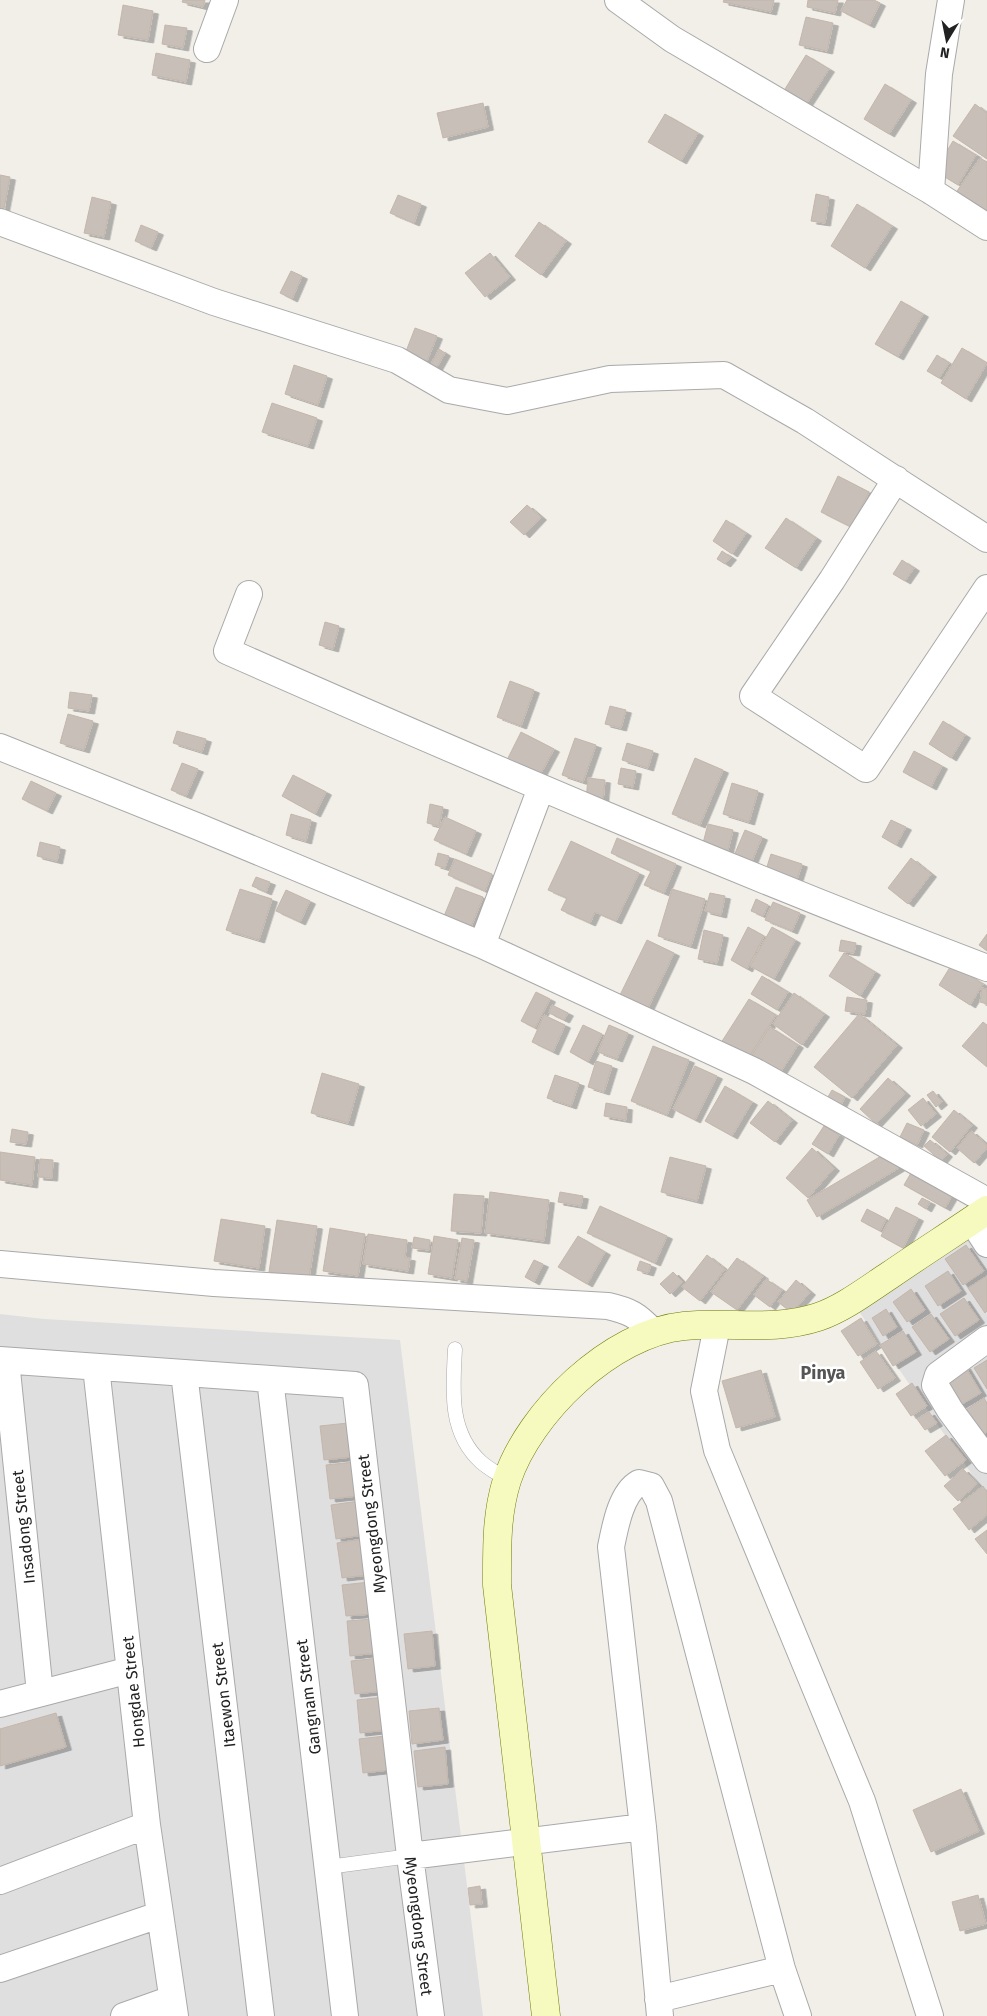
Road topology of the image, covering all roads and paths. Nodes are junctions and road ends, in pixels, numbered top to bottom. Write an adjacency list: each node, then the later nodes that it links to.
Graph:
1 (225, 0): 4 (street)
2 (618, 0): 5 (street)
3 (951, 0): 5 (street)
4 (207, 49)
5 (931, 191): 7 (street)
6 (0, 222): 8 (street)
7 (987, 227)
8 (896, 479): 9 (street); 10 (street)
9 (987, 539)
10 (987, 588)
11 (249, 594): 13 (street)
12 (0, 747): 14 (street)
13 (541, 788): 14 (street); 15 (street)
14 (482, 945): 16 (street)
15 (987, 968)
16 (982, 1210): 17 (street); 19 (street)
17 (987, 1244)
18 (0, 1264): 20 (street)
19 (717, 1326): 20 (street); 49 (street)
20 (653, 1332): 28 (street)
21 (987, 1339): 27 (street)
22 (456, 1349): 28 (lane)
23 (3, 1360): 24 (street, Myeongdong Street); 30 (street, Insadong Street)
24 (96, 1367): 25 (street, Myeongdong Street); 29 (street, Hongdae Street)
25 (184, 1373): 26 (street, Myeongdong Street); 44 (street, Itaewon Street)
26 (270, 1379): 35 (street, Myeongdong Street); 36 (street, Gangnam Street)
27 (986, 1455)
28 (507, 1480): 34 (street)
29 (130, 1670): 30 (street); 32 (street, Hongdae Street)
30 (40, 1693): 31 (street)
31 (0, 1704)
32 (147, 1825): 37 (street); 38 (street, Hongdae Street)
33 (643, 1827): 34 (street); 40 (street); 42 (street)
34 (526, 1841): 35 (street); 47 (street)
35 (410, 1856): 36 (lane); 46 (street, Myeongdong Street)
36 (328, 1867): 45 (street, Gangnam Street)
37 (0, 1881)
38 (159, 1915): 39 (street); 41 (street, Hongdae Street)
39 (0, 1969)
40 (782, 1969): 42 (street); 48 (street)
41 (173, 2007): 43 (street)
42 (659, 2008)
43 (124, 2016)
44 (261, 2016)
45 (345, 2016)
46 (431, 2016)
47 (546, 2016)
48 (798, 2016)
49 (930, 2016)

